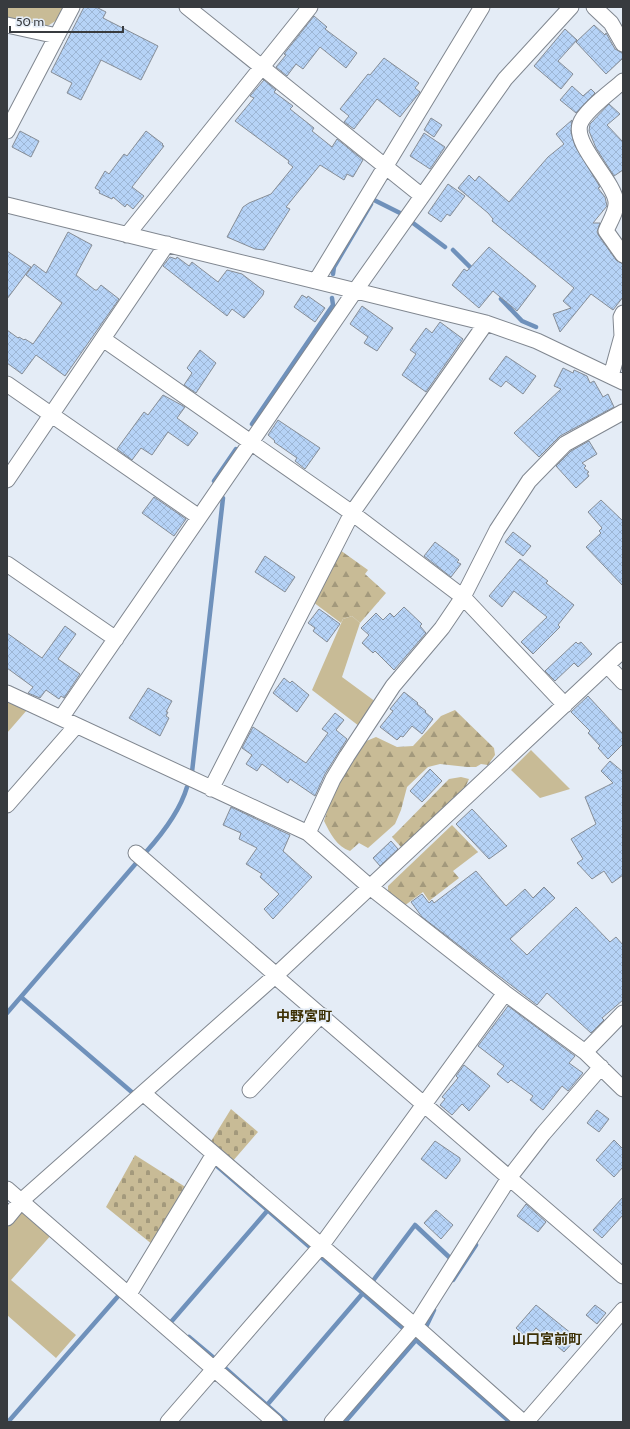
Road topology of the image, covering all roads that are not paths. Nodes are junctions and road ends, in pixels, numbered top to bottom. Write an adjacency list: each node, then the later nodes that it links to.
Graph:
1 (72, 7): 8 (street)
2 (187, 7): 10 (street)
3 (310, 7): 10 (street)
4 (482, 7): 13 (street)
5 (571, 7): 14 (street)
6 (594, 7): 9 (street)
7 (7, 25): 8 (street)
8 (57, 36): 12 (street)
9 (623, 44)
10 (262, 67): 13 (street); 16 (street)
11 (623, 81): 18 (street)
12 (7, 131)
13 (385, 167): 14 (street); 19 (street)
14 (422, 196): 20 (street)
15 (7, 205): 16 (street)
16 (127, 235): 17 (street)
17 (167, 244): 19 (street); 23 (street)
18 (623, 255)
19 (316, 281): 20 (street)
20 (355, 291): 22 (street); 28 (street)
21 (623, 313): 24 (street)
22 (486, 323): 24 (street); 30 (street)
23 (103, 339): 27 (street); 28 (street)
24 (617, 379)
25 (7, 384): 27 (street)
26 (623, 412): 33 (street)
27 (51, 414): 29 (street); 31 (street)
28 (251, 442): 30 (street); 31 (street)
29 (7, 480)
30 (352, 512): 33 (street); 42 (street)
31 (199, 517): 34 (street)
32 (7, 564): 34 (street)
33 (463, 597): 39 (street); 44 (street)
34 (116, 639): 40 (street)
35 (623, 650): 36 (street)
36 (607, 665): 37 (street); 39 (street)
37 (623, 682)
38 (7, 693): 40 (street)
39 (565, 705): 46 (street)
40 (61, 718): 41 (street)
41 (76, 726): 42 (street); 43 (street)
42 (211, 789): 44 (street)
43 (7, 806)
44 (308, 833): 46 (street)
45 (136, 852): 47 (street)
46 (370, 887): 47 (street); 48 (street)
47 (275, 975): 50 (street); 55 (street)
48 (505, 993): 51 (street); 56 (street)
49 (623, 1013): 51 (street)
50 (320, 1015): 54 (street); 56 (street)
51 (585, 1052): 52 (street)
52 (601, 1068): 53 (street); 58 (street)
53 (623, 1089)
54 (250, 1090)
55 (143, 1093): 57 (street); 60 (street)
56 (424, 1105): 58 (street); 62 (street)
57 (214, 1154): 62 (street); 64 (street)
58 (509, 1178): 63 (street); 66 (street)
59 (7, 1188): 60 (street)
60 (21, 1201): 61 (street); 64 (street)
61 (7, 1218)
62 (321, 1246): 66 (street); 67 (street)
63 (623, 1276)
64 (129, 1294): 67 (street)
65 (623, 1310): 71 (street)
66 (415, 1326): 70 (street); 71 (street)
67 (214, 1369): 68 (street); 69 (street)
68 (168, 1422)
69 (275, 1422)
70 (332, 1422)
71 (524, 1422)

